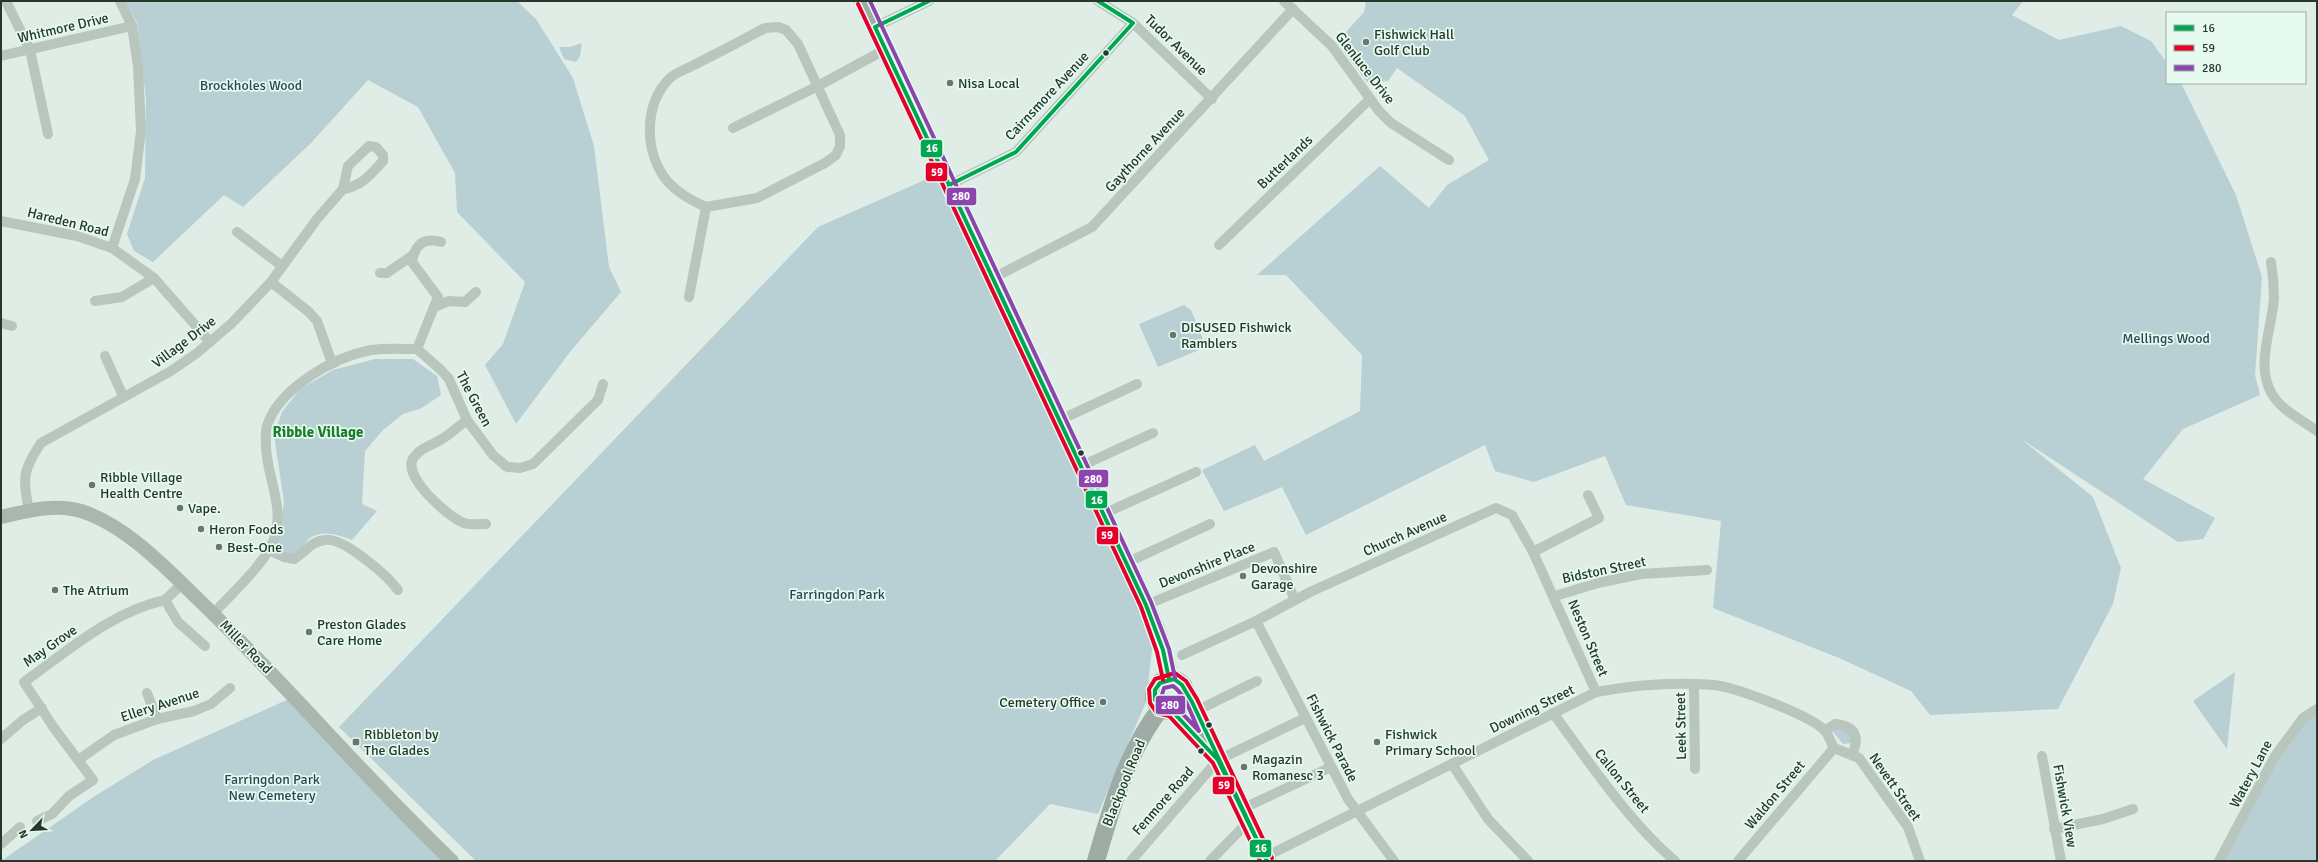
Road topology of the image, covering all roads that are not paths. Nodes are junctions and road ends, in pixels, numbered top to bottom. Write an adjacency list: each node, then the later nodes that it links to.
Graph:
1 (6, 1): 12 (street)
2 (120, 1): 9 (street)
3 (863, 1): 10 (highway)
4 (929, 1): 10 (street)
5 (1098, 1): 8 (street, Tudor Avenue)
6 (1284, 1): 7 (street, Glenluce Drive)
7 (1294, 9): 15 (street, Gaythorne Avenue); 16 (street, Glenluce Drive)
8 (1133, 23): 15 (street, Tudor Avenue); 20 (street, Cairnsmore Avenue)
9 (132, 26): 12 (street, Whitmore Drive); 27 (street)
10 (875, 27): 11 (highway)
11 (886, 49): 14 (street); 20 (highway)
12 (30, 50): 13 (street, Whitmore Drive); 18 (street)
13 (1, 56)
14 (818, 86): 17 (street); 22 (street); 22 (street)
15 (1212, 99): 33 (street, Gaythorne Avenue)
16 (1370, 99): 19 (street, Glenluce Drive); 26 (street, Butterlands)
17 (733, 128)
18 (48, 134)
19 (1449, 160)
20 (949, 185): 33 (highway)
21 (343, 189): 21 (street, Village Drive); 30 (street, Village Drive)
22 (706, 207): 36 (street)
23 (1, 221): 27 (street, Hareden Road)
24 (237, 232): 30 (street)
25 (441, 242): 28 (street)
26 (1218, 245)
27 (112, 248): 32 (street, Hareden Road)
28 (413, 255): 31 (street); 38 (street)
29 (2271, 262): 50 (street)
30 (282, 266): 34 (street, Village Drive)
31 (380, 273)
32 (154, 278): 37 (street); 41 (street, Hareden Road)
33 (992, 278): 49 (highway)
34 (271, 282): 41 (street, Village Drive); 44 (street)
35 (476, 292): 38 (street)
36 (689, 297)
37 (95, 301)
38 (434, 307): 42 (street)
39 (1, 323): 40 (street)
40 (12, 326)
41 (210, 342): 47 (street, Village Drive)
42 (416, 349): 44 (street); 48 (street, The Green)
43 (105, 356): 47 (street)
44 (332, 363): 60 (street)
45 (603, 384): 48 (street, The Green)
46 (1137, 384): 49 (street)
47 (123, 396): 55 (street, Village Drive)
48 (467, 420): 58 (street)
49 (1060, 420): 52 (highway)
50 (2317, 431)
51 (1153, 433): 52 (street)
52 (1081, 466): 56 (highway)
53 (1196, 472): 56 (street)
54 (1588, 495): 61 (street)
55 (29, 510): 57 (street, Miller Road); 64 (street, Miller Road)
56 (1103, 514): 62 (highway)
57 (1, 517)
58 (486, 524)
59 (1210, 524): 62 (street)
60 (271, 550): 65 (street); 70 (street)
61 (1533, 552): 66 (street, Neston Street); 68 (street, Church Avenue)
62 (1126, 563): 69 (highway)
63 (1707, 570): 66 (street, Bidston Street)
64 (182, 584): 67 (street); 70 (street, Miller Road)
65 (398, 590)
66 (1555, 596): 78 (street, Neston Street)
67 (165, 600): 72 (street); 81 (street, May Grove)
68 (1296, 600): 69 (street, Devonshire Place); 71 (street, Church Avenue)
69 (1146, 605): 74 (highway)
70 (213, 614): 104 (street, Miller Road)
71 (1256, 621): 73 (street, Church Avenue); 84 (street, Fishwick Parade)
72 (205, 646)
73 (1182, 655)
74 (1169, 679): 80 (highway); 80 (highway)
75 (1257, 681): 80 (street)
76 (1694, 684): 78 (street, Downing Street); 86 (street, Downing Street); 95 (street, Leek Street)
77 (230, 688): 85 (street, Ellery Avenue)
78 (1596, 692): 83 (street, Downing Street)
79 (147, 693): 85 (street)
80 (1179, 706): 92 (highway); 92 (highway); 105 (highway, Blackpool Road)
81 (42, 708): 87 (street); 91 (street, May Grove)
82 (2317, 709): 114 (street, Watery Lane)
83 (1553, 713): 93 (street, Downing Street); 110 (street, Callon Street)
84 (1305, 718): 92 (street); 94 (street, Fishwick Parade)
85 (157, 719): 91 (street, Ellery Avenue)
86 (1825, 731): 88 (street, Downing Street); 89 (street, Nevett Street)
87 (1, 740)
88 (1834, 748): 89 (street, Nevett Street); 111 (street, Waldon Street)
89 (1852, 755): 112 (street, Nevett Street)
90 (2042, 756): 101 (street, Fishwick View)
91 (78, 760): 99 (street, May Grove)
92 (1218, 760): 98 (highway); 106 (street, Fenmore Road)
93 (1452, 764): 97 (street, Downing Street); 109 (street)
94 (1331, 767): 97 (street, Fishwick Parade); 98 (street)
95 (1695, 769)
96 (2133, 809): 101 (street)
97 (1356, 811): 103 (street, Downing Street); 108 (street, Fishwick Parade)
98 (1246, 815): 103 (highway); 107 (street)
99 (37, 821)
100 (20, 827): 102 (street)
101 (2054, 829): 113 (street, Fishwick View)
102 (1, 844)
103 (1266, 859)
104 (452, 861)
105 (1096, 861)
106 (1131, 861)
107 (1210, 861)
108 (1394, 861)
109 (1528, 861)
110 (1675, 861)
111 (1738, 861)
112 (1920, 861)
113 (2061, 861)
114 (2219, 861)

